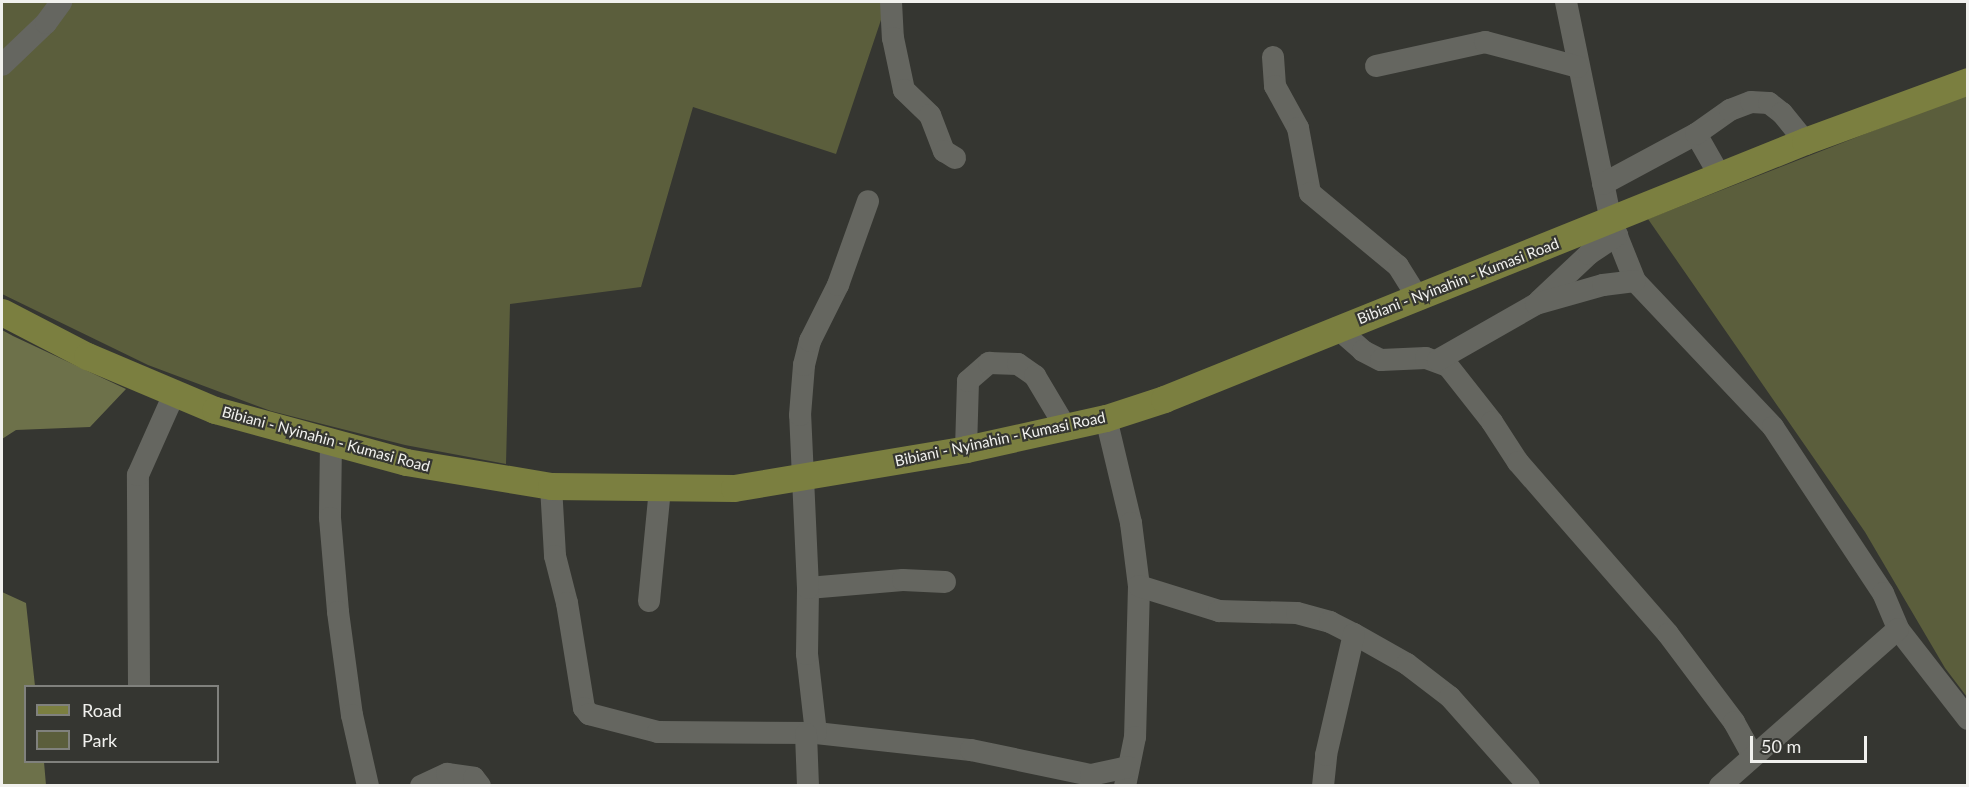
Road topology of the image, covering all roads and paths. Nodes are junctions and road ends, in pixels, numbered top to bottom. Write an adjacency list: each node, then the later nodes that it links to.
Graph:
1 (61, 2): 5 (street)
2 (891, 2): 11 (street)
3 (1566, 2): 7 (street)
4 (1274, 57): 17 (street)
5 (2, 65)
6 (1376, 66): 7 (street)
7 (1578, 67): 13 (street)
8 (1968, 81): 10 (main road, Bibiani - Nyinahin - Kumasi Road)
9 (1696, 134): 10 (street); 12 (street); 13 (street)
10 (1805, 141): 12 (main road, Bibiani - Nyinahin - Kumasi Road)
11 (955, 158)
12 (1720, 176): 15 (main road, Bibiani - Nyinahin - Kumasi Road)
13 (1603, 184): 15 (street)
14 (868, 201): 27 (street)
15 (1614, 228): 16 (street); 17 (main road, Bibiani - Nyinahin - Kumasi Road); 18 (street)
16 (1635, 281): 18 (street); 34 (street)
17 (1417, 296): 20 (main road, Bibiani - Nyinahin - Kumasi Road)
18 (1536, 304): 21 (street)
19 (2, 312): 22 (main road, Bibiani - Nyinahin - Kumasi Road)
20 (1337, 328): 21 (street); 23 (main road, Bibiani - Nyinahin - Kumasi Road)
21 (1438, 360): 39 (street)
22 (174, 394): 25 (main road, Bibiani - Nyinahin - Kumasi Road); 36 (street)
23 (1106, 418): 24 (main road, Bibiani - Nyinahin - Kumasi Road); 31 (street)
24 (1066, 428): 26 (main road, Bibiani - Nyinahin - Kumasi Road); 26 (street)
25 (331, 442): 28 (main road, Bibiani - Nyinahin - Kumasi Road); 42 (street)
26 (966, 449): 27 (main road, Bibiani - Nyinahin - Kumasi Road)
27 (802, 477): 29 (main road, Bibiani - Nyinahin - Kumasi Road); 32 (street)
28 (551, 486): 29 (main road, Bibiani - Nyinahin - Kumasi Road); 38 (street)
29 (660, 489): 33 (street)
30 (945, 582): 32 (street)
31 (1139, 586): 35 (street); 40 (street)
32 (808, 588): 38 (street)
33 (649, 600)
34 (1898, 628): 37 (street); 39 (street)
35 (1354, 634): 46 (street); 47 (street)
36 (139, 685)
37 (1968, 719)
38 (811, 733): 41 (street); 45 (street)
39 (1752, 755): 48 (street)
40 (1126, 776): 41 (street)
41 (1094, 780)
42 (368, 786)
43 (421, 786): 44 (street)
44 (480, 786)
45 (808, 786)
46 (1323, 786)
47 (1529, 786)
48 (1720, 786)

